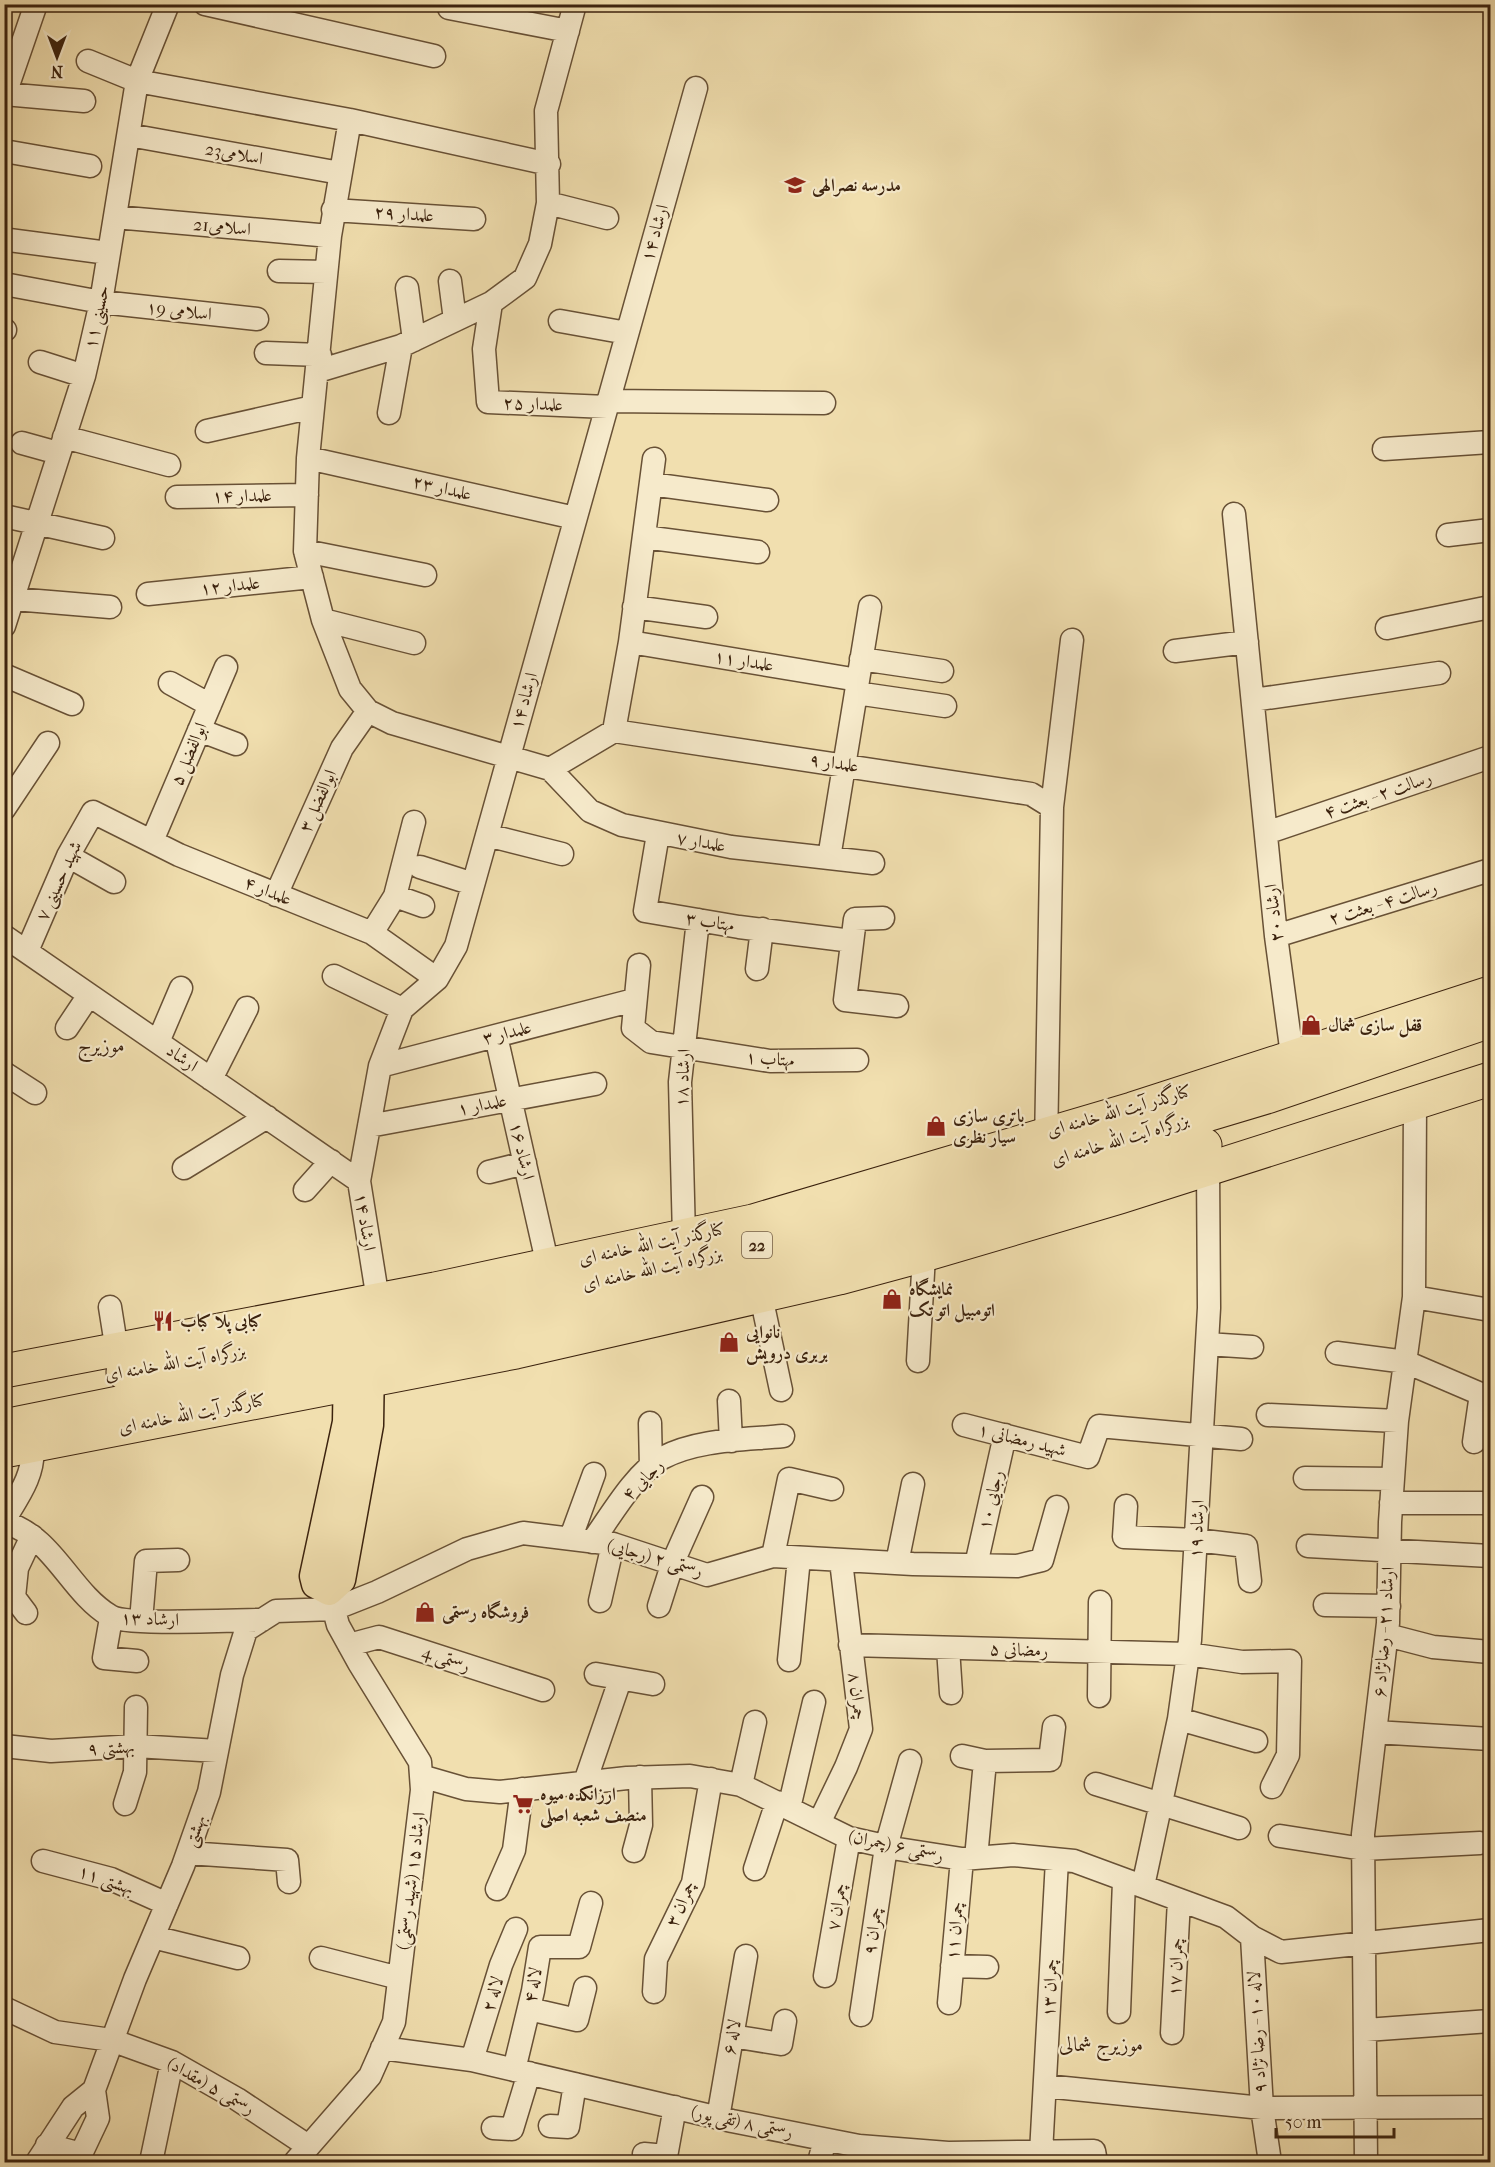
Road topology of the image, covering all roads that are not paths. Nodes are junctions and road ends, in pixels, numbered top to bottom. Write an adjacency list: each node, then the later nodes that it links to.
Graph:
1 (36, 4): 7 (street)
2 (168, 4): 10 (street, حسینی ۱۱)
3 (205, 4): 8 (street)
4 (575, 4): 6 (street)
5 (450, 8): 6 (street)
6 (568, 31): 17 (street)
7 (13, 44): 12 (street)
8 (434, 56)
9 (88, 61): 10 (street)
10 (137, 81): 14 (street); 15 (street, حسینی ۱۱)
11 (696, 88): 38 (street, ارشاد ۱۴)
12 (5, 95): 13 (street)
13 (84, 101)
14 (350, 120): 17 (street); 19 (street)
15 (129, 135): 19 (street, اسلامی23); 22 (street, حسینی ۱۱)
16 (4, 151): 18 (street)
17 (549, 164): 20 (street)
18 (90, 166)
19 (340, 173): 21 (street)
20 (548, 203): 23 (street); 34 (street)
21 (333, 210): 24 (street, علمدار ۲۹); 25 (street)
22 (115, 217): 25 (street, اسلامی21); 27 (street, حسینی ۱۱)
23 (607, 218)
24 (474, 219)
25 (330, 236): 29 (street)
26 (9, 240): 27 (street)
27 (108, 253): 33 (street, حسینی ۱۱)
28 (279, 271): 29 (street)
29 (327, 272): 42 (street)
30 (450, 281): 36 (street)
31 (4, 284): 33 (street, اسلامی ۱9)
32 (407, 288): 39 (street)
33 (101, 302): 35 (street, اسلامی ۱9); 43 (street, حسینی ۱۱)
34 (491, 303): 36 (street); 45 (street, علمدار ۲۵)
35 (257, 319)
36 (455, 320): 39 (street)
37 (560, 321): 38 (street)
38 (627, 333): 45 (street, ارشاد ۱۴)
39 (407, 343): 42 (street); 47 (street)
40 (266, 353): 42 (street)
41 (40, 362): 43 (street)
42 (319, 363): 46 (street)
43 (84, 376): 51 (street, حسینی ۱۱)
44 (824, 403): 45 (street)
45 (608, 404): 62 (street, ارشاد ۱۴)
46 (313, 407): 48 (street); 53 (street)
47 (389, 413)
48 (207, 431)
49 (1491, 442): 52 (street)
50 (22, 443): 51 (street)
51 (61, 445): 55 (street); 63 (street, حسینی ۱۱)
52 (1384, 449)
53 (308, 458): 57 (street); 62 (street, علمدار ۲۳)
54 (654, 459): 56 (street)
55 (169, 465)
56 (651, 484): 59 (street); 66 (street)
57 (307, 495): 58 (street, علمدار ۱۴); 68 (street)
58 (177, 497)
59 (767, 500)
60 (1234, 514): 83 (street, ارشاد ۲۰)
61 (4, 516): 63 (street)
62 (575, 518): 101 (street, ارشاد ۱۴)
63 (36, 523): 67 (street); 77 (street, حسینی ۱۱)
64 (1491, 530): 65 (street)
65 (1448, 535)
66 (644, 537): 69 (street); 74 (street)
67 (103, 538)
68 (305, 551): 70 (street); 71 (street)
69 (758, 552)
70 (425, 575)
71 (312, 577): 72 (street, علمدار ۱۲); 79 (street)
72 (148, 594)
73 (110, 607): 77 (street)
74 (634, 607): 78 (street); 82 (street)
75 (870, 607): 90 (street)
76 (1491, 607): 80 (street)
77 (8, 611)
78 (706, 616)
79 (323, 620): 84 (street); 96 (street)
80 (1386, 627)
81 (1072, 640): 105 (street)
82 (630, 642): 90 (street, علمدار ۱۱); 98 (street)
83 (1247, 642): 85 (street); 92 (street, ارشاد ۲۰)
84 (414, 643)
85 (1175, 651)
86 (226, 667): 94 (street, ابوالفضل ۵)
87 (942, 671): 90 (street)
88 (1439, 673): 92 (street)
89 (4, 675): 93 (street)
90 (858, 678): 95 (street); 103 (street)
91 (170, 683): 94 (street)
92 (1253, 700): 109 (street, ارشاد ۲۰)
93 (72, 704)
94 (210, 705): 97 (street, ابوالفضل ۵)
95 (945, 706)
96 (368, 711): 101 (street); 121 (street, ابوالفضل ۳)
97 (199, 730): 100 (street); 112 (street, ابوالفضل ۵)
98 (614, 732): 103 (street, علمدار ۹); 104 (street)
99 (48, 743): 106 (street)
100 (236, 744)
101 (509, 756): 104 (street); 111 (street, ارشاد ۱۴)
102 (1491, 757): 109 (street, رسالت ۲ - بعثت ۴)
103 (844, 764): 105 (street, علمدار ۹); 115 (street)
104 (550, 769): 110 (street, علمدار ۷)
105 (1052, 807): 161 (street)
106 (4, 809)
107 (93, 812): 112 (street, علمدار ۴); 114 (street, شهید حسینی ۷)
108 (414, 822): 122 (street)
109 (1266, 833): 128 (street, ارشاد ۲۰)
110 (658, 834): 115 (street, علمدار ۷); 125 (street, مهتاب ۳)
111 (487, 835): 113 (street); 120 (street, ارشاد ۱۴)
112 (152, 841): 121 (street, علمدار ۴)
113 (562, 854)
114 (68, 856): 119 (street); 130 (street, شهید حسینی ۷)
115 (829, 858): 116 (street, علمدار ۷)
116 (873, 863)
117 (420, 867): 120 (street)
118 (1491, 870): 128 (street, رسالت ۴ - بعثت ۲)
119 (114, 882)
120 (473, 884): 134 (street, ارشاد ۱۴)
121 (276, 895): 127 (street, علمدار ۴)
122 (395, 896): 123 (street); 127 (street)
123 (423, 906)
124 (883, 918): 129 (street)
125 (698, 920): 126 (street, مهتاب ۳); 146 (street, ارشاد ۱۸)
126 (762, 929): 129 (street, مهتاب ۳); 132 (street)
127 (372, 933): 134 (street, علمدار ۴)
128 (1276, 936): 147 (street, ارشاد ۲۰)
129 (852, 941): 139 (street)
130 (12, 944): 137 (street, ارشاد)
131 (639, 965): 138 (street)
132 (757, 969)
133 (334, 976): 141 (street)
134 (437, 979): 141 (street, ارشاد ۱۴)
135 (181, 988): 145 (street)
136 (1491, 993): 147 (highway, کنارگذر آیت الله خامنه ای)
137 (89, 995): 143 (street); 145 (street, ارشاد)
138 (634, 1000): 144 (street, علمدار ۳); 146 (street, مهتاب ۱)
139 (897, 1006)
140 (247, 1008): 152 (street)
141 (402, 1009): 150 (street, ارشاد ۱۴)
142 (1491, 1021): 157 (highway, بزرگراه آیت الله خامنه ای / 22)
143 (67, 1028)
144 (496, 1035): 150 (street, علمدار ۳); 158 (street, ارشاد ۱۶)
145 (158, 1042): 152 (street, ارشاد)
146 (684, 1049): 149 (street, مهتاب ۱); 172 (street, ارشاد ۱۸)
147 (1292, 1055): 157 (highway, کنارگذر آیت الله خامنه ای)
148 (1491, 1056): 155 (highway, بزرگراه آیت الله خامنه ای / 22)
149 (856, 1060)
150 (380, 1066): 160 (street, ارشاد ۱۴)
151 (4, 1073): 156 (street)
152 (211, 1079): 159 (street, ارشاد)
153 (1491, 1079): 155 (highway)
154 (595, 1084): 158 (street, علمدار ۱)
155 (1414, 1091): 164 (highway); 168 (highway, بزرگراه آیت الله خامنه ای / 22); 179 (street, ارشاد ۲۱ - رضانژاد ۶)
156 (36, 1093)
157 (1220, 1095): 161 (highway, بزرگراه آیت الله خامنه ای / 22)
158 (510, 1100): 160 (street, علمدار ۱); 163 (street, ارشاد ۱۶)
159 (267, 1117): 162 (street, ارشاد); 165 (street)
160 (369, 1126): 167 (street, ارشاد ۱۴)
161 (1046, 1147): 171 (highway, بزرگراه آیت الله خامنه ای / 22)
162 (330, 1161): 167 (street, ارشاد); 169 (street)
163 (525, 1163): 166 (street); 175 (street, ارشاد ۱۶)
164 (1208, 1167): 168 (highway); 184 (street, ارشاد ۱۹)
165 (184, 1168)
166 (489, 1172)
167 (359, 1181): 180 (street, ارشاد ۱۴)
168 (1119, 1184): 170 (highway, بزرگراه آیت الله خامنه ای / 22)
169 (304, 1190)
170 (992, 1222): 173 (highway, کنارگذر آیت الله خامنه ای); 176 (highway, بزرگراه آیت الله خامنه ای / 22)
171 (757, 1232): 172 (highway, کنارگذر آیت الله خامنه ای); 174 (highway, بزرگراه آیت الله خامنه ای / 22)
172 (684, 1237): 174 (highway, کنارگذر آیت الله خامنه ای)
173 (924, 1256): 176 (highway, کنارگذر آیت الله خامنه ای); 189 (street)
174 (634, 1262): 177 (highway, بزرگراه آیت الله خامنه ای / 22)
175 (548, 1266): 177 (highway, کنارگذر آیت الله خامنه ای); 180 (highway, کنارگذر آیت الله خامنه ای)
176 (834, 1266): 178 (highway, کنارگذر آیت الله خامنه ای); 181 (highway, بزرگراه آیت الله خامنه ای / 22)
177 (594, 1269): 187 (highway, بزرگراه آیت الله خامنه ای / 22)
178 (760, 1296): 181 (highway, کنارگذر آیت الله خامنه ای); 192 (street)
179 (1414, 1297): 183 (street); 190 (street, ارشاد ۲۱ - رضانژاد ۶)
180 (378, 1300): 187 (highway, کنارگذر آیت الله خامنه ای)
181 (681, 1304): 193 (highway, بزرگراه آیت الله خامنه ای / 22); 193 (highway, کنارگذر آیت الله خامنه ای)
182 (110, 1306): 186 (street)
183 (1491, 1310)
184 (1207, 1344): 185 (street); 205 (street, ارشاد ۱۹)
185 (1252, 1347)
186 (117, 1351): 187 (highway, کنارگذر آیت الله خامنه ای); 191 (highway, کنارگذر آیت الله خامنه ای)
187 (169, 1353): 194 (highway, بزرگراه آیت الله خامنه ای / 22)
188 (1337, 1353): 190 (street)
189 (918, 1361)
190 (1406, 1362): 195 (street); 199 (street, ارشاد ۲۱ - رضانژاد ۶)
191 (4, 1371)
192 (781, 1390)
193 (359, 1392): 197 (highway, بزرگراه آیت الله خامنه ای / 22); 197 (highway, کنارگذر آیت الله خامنه ای); 236 (main road, ارشاد ۱۵ (شهید رستمی))
194 (4, 1394)
195 (1486, 1396): 208 (street)
196 (729, 1401): 207 (street)
197 (129, 1414): 202 (highway, بزرگراه آیت الله خامنه ای / 22); 209 (highway, کنارگذر آیت الله خامنه ای)
198 (1268, 1415): 199 (street)
199 (1397, 1421): 213 (street, ارشاد ۲۱ - رضانژاد ۶)
200 (650, 1423): 210 (street)
201 (964, 1425): 203 (street, شهید رمضانی ۱)
202 (4, 1426)
203 (1005, 1435): 205 (street, شهید رمضانی ۱); 234 (street, رجایی ۱۰)
204 (783, 1436): 207 (street, رجایی ۴)
205 (1202, 1437): 206 (street); 223 (street, ارشاد ۱۹)
206 (1241, 1438)
207 (731, 1441): 210 (street, رجایی ۴)
208 (1474, 1442)
209 (18, 1448): 221 (street, ارشاد ۱۳)
210 (651, 1468): 224 (street, رجایی ۴)
211 (594, 1474): 224 (street)
212 (1305, 1478): 213 (street)
213 (1393, 1479): 217 (street, ارشاد ۲۱ - رضانژاد ۶)
214 (913, 1484): 233 (street)
215 (832, 1489): 227 (street)
216 (702, 1497): 232 (street)
217 (1391, 1503): 218 (street); 226 (street, ارشاد ۲۱ - رضانژاد ۶)
218 (1491, 1503)
219 (1126, 1506): 223 (street)
220 (1057, 1507): 234 (street, رستمی ۲ (رجایی))
221 (4, 1521): 222 (street, ارشاد ۱۳)
222 (32, 1536): 242 (street); 243 (street, ارشاد ۱۳)
223 (1196, 1540): 235 (street); 252 (street, ارشاد ۱۹)
224 (592, 1541): 232 (street, رستمی ۲ (رجایی)); 236 (street, رستمی ۲ (رجایی)); 237 (street)
225 (1308, 1546): 226 (street)
226 (1389, 1550): 228 (street); 241 (street, ارشاد ۲۱ - رضانژاد ۶)
227 (773, 1556): 229 (street, رستمی ۲ (رجایی)); 232 (street, رستمی ۲ (رجایی))
228 (1491, 1556)
229 (800, 1558): 231 (street, رستمی ۲ (رجایی)); 253 (street)
230 (178, 1560): 244 (street)
231 (842, 1561): 233 (street, رستمی ۲ (رجایی)); 248 (street, چمران ۸)
232 (673, 1562): 240 (street)
233 (897, 1563): 234 (street, رستمی ۲ (رجایی))
234 (976, 1565)
235 (1250, 1581)
236 (332, 1600): 245 (street, رستمی ۲ (رجایی)); 247 (street, ارشاد ۱۵ (شهید رستمی))
237 (600, 1601)
238 (1100, 1602): 250 (street)
239 (1325, 1605): 241 (street)
240 (659, 1606)
241 (1389, 1606): 246 (street, ارشاد ۲۱ - رضانژاد ۶)
242 (26, 1613)
243 (111, 1618): 244 (street, ارشاد ۱۳); 254 (street)
244 (141, 1620): 245 (street, ارشاد ۱۳)
245 (262, 1620): 271 (street, بهشتی)
246 (1387, 1635): 251 (street); 266 (street, ارشاد ۲۱ - رضانژاد ۶)
247 (349, 1645): 258 (street, رستمی 4); 275 (street, ارشاد ۱۵ (شهید رستمی))
248 (850, 1645): 249 (street, رمضانی ۵); 286 (street, چمران ۸)
249 (948, 1648): 250 (street, رمضانی ۵); 259 (street)
250 (1100, 1652): 252 (street, رمضانی ۵); 260 (street)
251 (1491, 1652)
252 (1188, 1654): 263 (street, ارشاد ۱۹); 281 (street, رمضانی ۵)
253 (789, 1660)
254 (137, 1661)
255 (596, 1674): 256 (street)
256 (620, 1680): 257 (street); 278 (street)
257 (652, 1684)
258 (543, 1690)
259 (951, 1693)
260 (1099, 1696)
261 (814, 1702): 285 (street)
262 (136, 1707): 270 (street)
263 (1179, 1719): 268 (street); 284 (street, ارشاد ۱۹)
264 (755, 1722): 280 (street)
265 (1054, 1727): 274 (street)
266 (1375, 1732): 267 (street); 292 (street, ارشاد ۲۱ - رضانژاد ۶)
267 (1491, 1739)
268 (1256, 1741)
269 (4, 1746): 270 (street, بهشتی ۹)
270 (136, 1746): 271 (street, بهشتی ۹); 283 (street)
271 (217, 1751): 294 (street, بهشتی)
272 (962, 1756): 274 (street)
273 (910, 1761): 291 (street, چمران ۹)
274 (985, 1761): 295 (street, چمران ۱۱)
275 (421, 1776): 282 (street, رستمی ۶ (چمران)); 316 (street, ارشاد ۱۵ (شهید رستمی))
276 (640, 1777): 277 (street, رستمی ۶ (چمران)); 278 (street, رستمی ۶ (چمران)); 293 (street)
277 (711, 1779): 280 (street, رستمی ۶ (چمران)); 318 (street, چمران ۳)
278 (585, 1782): 282 (street, رستمی ۶ (چمران))
279 (1096, 1784): 284 (street)
280 (741, 1785): 285 (street, رستمی ۶ (چمران))
281 (1272, 1786)
282 (522, 1789): 301 (street)
283 (125, 1804)
284 (1160, 1804): 287 (street); 300 (street, ارشاد ۱۹)
285 (783, 1805): 286 (street, رستمی ۶ (چمران)); 298 (street)
286 (819, 1823): 289 (street, رستمی ۶ (چمران))
287 (1239, 1828)
288 (1280, 1836): 292 (street)
289 (849, 1838): 291 (street, رستمی ۶ (چمران)); 315 (street, چمران ۷)
290 (1480, 1843): 292 (street)
291 (886, 1846): 295 (street, رستمی ۶ (چمران)); 323 (street, چمران ۹)
292 (1364, 1849): 309 (street, ارشاد ۲۱ - رضانژاد ۶)
293 (634, 1851)
294 (188, 1853): 299 (street); 304 (street, بهشتی)
295 (969, 1859): 296 (street, رستمی ۶ (چمران)); 313 (street, چمران ۱۱)
296 (1057, 1860): 300 (street, رستمی ۶ (چمران)); 335 (street, چمران ۱۳)
297 (43, 1861): 304 (street, بهشتی ۱۱)
298 (756, 1869)
299 (289, 1882)
300 (1134, 1883): 302 (street, رستمی ۶ (چمران)); 322 (street, ارشاد ۱۹)
301 (497, 1889)
302 (1179, 1900): 308 (street, رستمی ۶ (چمران)); 327 (street, چمران ۱۷)
303 (591, 1903): 321 (street, لاله ۴)
304 (167, 1904): 307 (street, بهشتی)
305 (516, 1929): 331 (street, لاله ۲)
306 (1491, 1930): 309 (street, رستمی ۶ (چمران))
307 (153, 1937): 311 (street); 329 (street, بهشتی)
308 (1252, 1937): 309 (street, رستمی ۶ (چمران)); 340 (street, لاله ۱۰ - رضا نژاد ۹)
309 (1365, 1944): 326 (street, ارشاد ۲۱ - رضانژاد ۶)
310 (746, 1956): 328 (street, لاله ۶)
311 (238, 1958)
312 (321, 1958): 316 (street)
313 (952, 1966): 314 (street); 319 (street, چمران ۱۱)
314 (987, 1968)
315 (825, 1976)
316 (399, 1978): 330 (street, ارشاد ۱۵ (شهید رستمی))
317 (585, 1988): 321 (street)
318 (654, 1992)
319 (949, 2003)
320 (4, 2008): 329 (street, رستمی ۵ (مقداد))
321 (529, 2009): 333 (street, لاله ۴)
322 (1119, 2012)
323 (861, 2015)
324 (786, 2021): 328 (street)
325 (1491, 2021): 326 (street)
326 (1366, 2030): 338 (street, ارشاد ۲۱ - رضانژاد ۶)
327 (1172, 2033)
328 (732, 2036): 341 (street, لاله ۶)
329 (111, 2040): 332 (street, رستمی ۵ (مقداد)); 336 (street, بهشتی)
330 (382, 2048): 331 (street, رستمی ۸ (تقی پور)); 346 (street, ارشاد ۱۵ (شهید رستمی))
331 (472, 2060): 333 (street, رستمی ۸ (تقی پور))
332 (172, 2062): 346 (street, رستمی ۵ (مقداد)); 351 (street)
333 (521, 2071): 334 (street, رستمی ۸ (تقی پور)); 343 (street, لاله ۴)
334 (575, 2084): 337 (street, رستمی ۸ (تقی پور)); 342 (street)
335 (1045, 2086): 340 (street); 348 (street, چمران ۱۳)
336 (94, 2090): 345 (street); 345 (street)
337 (675, 2107): 341 (street, رستمی ۸ (تقی پور)); 349 (street)
338 (1367, 2107): 339 (street); 340 (street); 355 (street, ارشاد ۲۱ - رضانژاد ۶)
339 (1491, 2107)
340 (1262, 2108): 354 (street, لاله ۱۰ - رضا نژاد ۹)
341 (718, 2118): 344 (street, رستمی ۸ (تقی پور))
342 (550, 2126)
343 (493, 2128)
344 (825, 2140): 347 (street, رستمی ۸ (تقی پور)); 352 (street)
345 (42, 2154)
346 (302, 2154)
347 (880, 2155): 350 (street, رستمی ۸ (تقی پور))
348 (1051, 2156): 350 (street, رستمی ۸ (تقی پور)); 353 (street, رستمی ۸ (تقی پور))
349 (658, 2158)
350 (972, 2158)
351 (151, 2163)
352 (819, 2163)
353 (1096, 2163)
354 (1270, 2163)
355 (1366, 2163)

